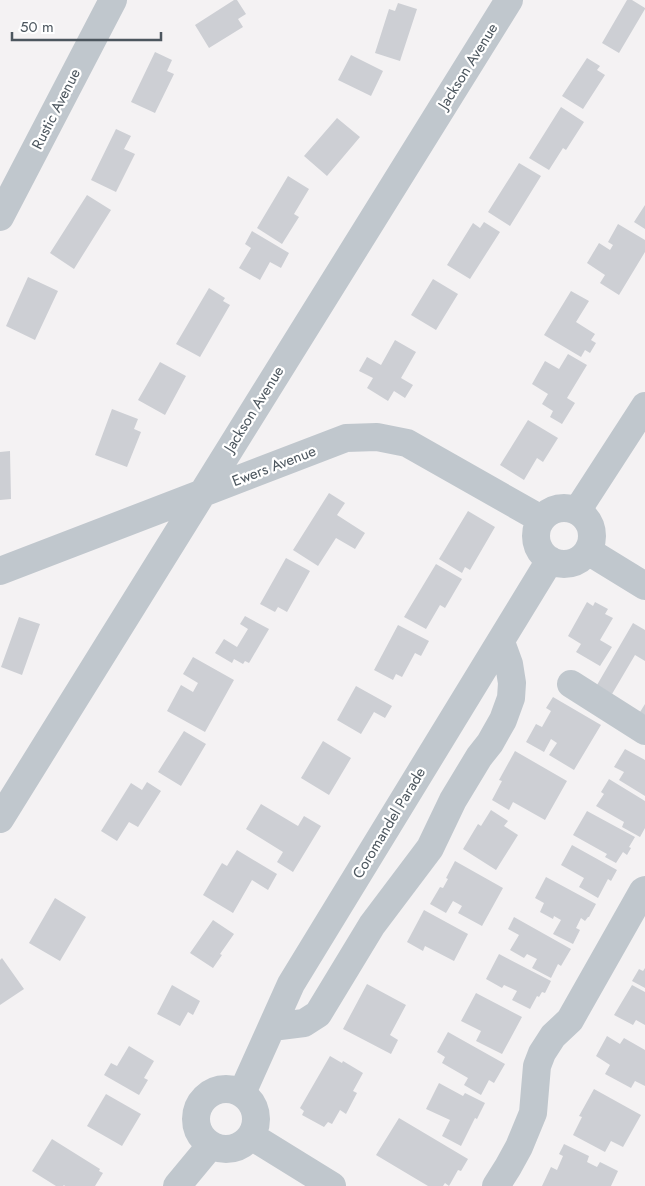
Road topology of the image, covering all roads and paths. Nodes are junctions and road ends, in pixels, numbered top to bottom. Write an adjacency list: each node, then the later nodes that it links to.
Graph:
1 (113, 0): 3 (street, Rustic Avenue)
2 (508, 0): 5 (street, Jackson Avenue)
3 (0, 217)
4 (645, 406): 6 (street)
5 (202, 494): 7 (street, Ewers Avenue); 10 (street, Ewers Avenue); 15 (street, Jackson Avenue)
6 (578, 511): 7 (street); 8 (street)
7 (541, 519): 9 (street)
8 (588, 551): 9 (street); 11 (street)
9 (550, 560): 12 (street, Coromandel Parade)
10 (0, 571)
11 (645, 586)
12 (501, 642): 17 (street, Coromandel Parade); 17 (street)
13 (571, 684): 14 (street)
14 (645, 731)
15 (0, 820)
16 (645, 890): 23 (street)
17 (272, 1027): 18 (street, Coromandel Parade)
18 (242, 1094): 19 (street); 20 (street)
19 (251, 1136): 20 (street); 22 (street)
20 (210, 1144): 21 (street)
21 (177, 1186)
22 (332, 1186)
23 (496, 1186)

